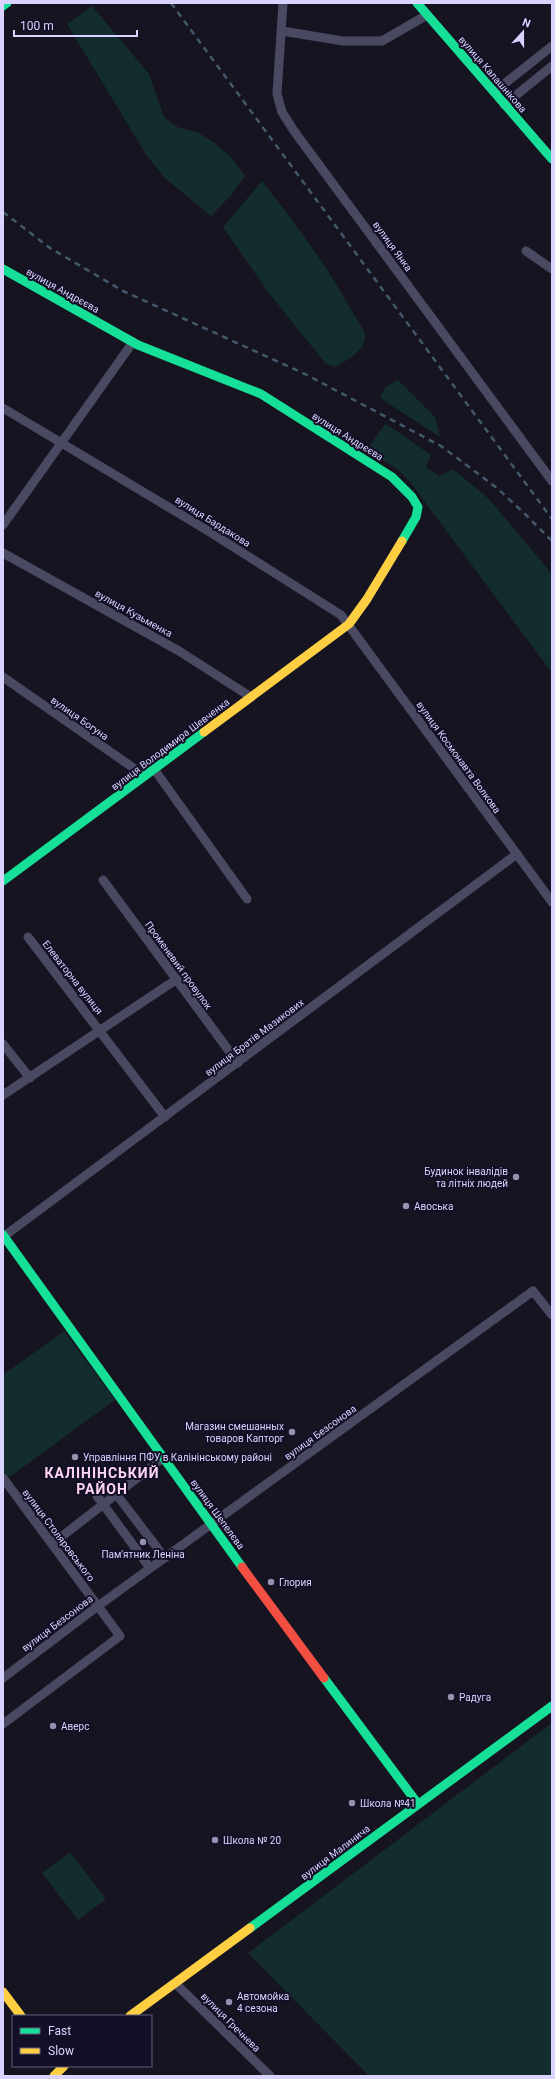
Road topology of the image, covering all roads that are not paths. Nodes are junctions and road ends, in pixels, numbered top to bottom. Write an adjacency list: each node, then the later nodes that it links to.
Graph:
1 (7, 3): 4 (street)
2 (283, 3): 6 (street, вулиця Янка)
3 (417, 3): 5 (street, вулиця Калашнікова)
4 (3, 6)
5 (427, 15): 6 (street); 9 (street, вулиця Калашнікова)
6 (282, 32): 18 (street, вулиця Янка)
7 (552, 46): 9 (street)
8 (552, 66): 10 (street)
9 (494, 92): 10 (street, вулиця Калашнікова)
10 (504, 105): 11 (street, вулиця Калашнікова)
11 (552, 159)
12 (526, 251): 14 (street)
13 (3, 269): 15 (street, вулиця Андрєєва)
14 (552, 269)
15 (133, 342): 17 (street); 21 (street, вулиця Андрєєва)
16 (3, 408): 17 (street, вулиця Бардакова)
17 (61, 443): 19 (street); 21 (street, вулиця Бардакова)
18 (552, 481)
19 (3, 525)
20 (3, 553): 23 (street, вулиця Кузьменка)
21 (349, 624): 23 (street, вулиця Володимира Шевченка); 26 (street, вулиця Космонавта Волкова)
22 (3, 677): 25 (street, вулиця Богуна)
23 (251, 697): 24 (street, вулиця Володимира Шевченка)
24 (154, 769): 25 (street, вулиця Володимира Шевченка); 29 (street)
25 (145, 776): 28 (street, вулиця Володимира Шевченка)
26 (518, 854): 30 (street, вулиця Космонавта Волкова); 35 (street, вулиця Братів Мазикових)
27 (103, 880): 32 (street, Променевий провулок)
28 (3, 881)
29 (247, 899)
30 (552, 902)
31 (28, 937): 33 (street, Елеваторна вулиця)
32 (177, 979): 33 (street, Елеваторна вулиця); 35 (street, Променевий провулок)
33 (101, 1031): 36 (street, Елеваторна вулиця); 38 (street, Елеваторна вулиця)
34 (3, 1044): 36 (street)
35 (238, 1063): 38 (street, вулиця Братів Мазикових)
36 (30, 1078): 37 (street, Елеваторна вулиця)
37 (3, 1094)
38 (165, 1117): 39 (street, вулиця Братів Мазикових)
39 (3, 1236): 41 (street, вулиця Шепелєва)
40 (552, 1315): 47 (street, вулиця Безсонова)
41 (163, 1458): 44 (street); 47 (street, вулиця Шепелєва)
42 (3, 1478): 48 (street, вулиця Столяровського)
43 (110, 1486): 44 (street)
44 (116, 1494): 46 (street); 49 (street)
45 (96, 1496): 46 (street)
46 (103, 1505): 48 (street); 50 (street)
47 (211, 1525): 49 (street, вулиця Безсонова); 55 (street, вулиця Шепелєва)
48 (52, 1544): 51 (street, вулиця Столяровського)
49 (165, 1558): 50 (street, вулиця Безсонова)
50 (150, 1568): 51 (street, вулиця Безсонова)
51 (98, 1606): 52 (street, вулиця Безсонова); 54 (street, вулиця Столяровського)
52 (3, 1678)
53 (552, 1706): 55 (street, вулиця Малинича)
54 (3, 1724)
55 (418, 1804): 56 (street, вулиця Малинича)
56 (176, 1984): 59 (street, вулиця Малинича); 62 (street, вулиця Гречнева)
57 (3, 1992): 58 (street)
58 (20, 2015)
59 (131, 2015)
60 (61, 2067): 61 (street)
61 (54, 2076)
62 (270, 2076)

